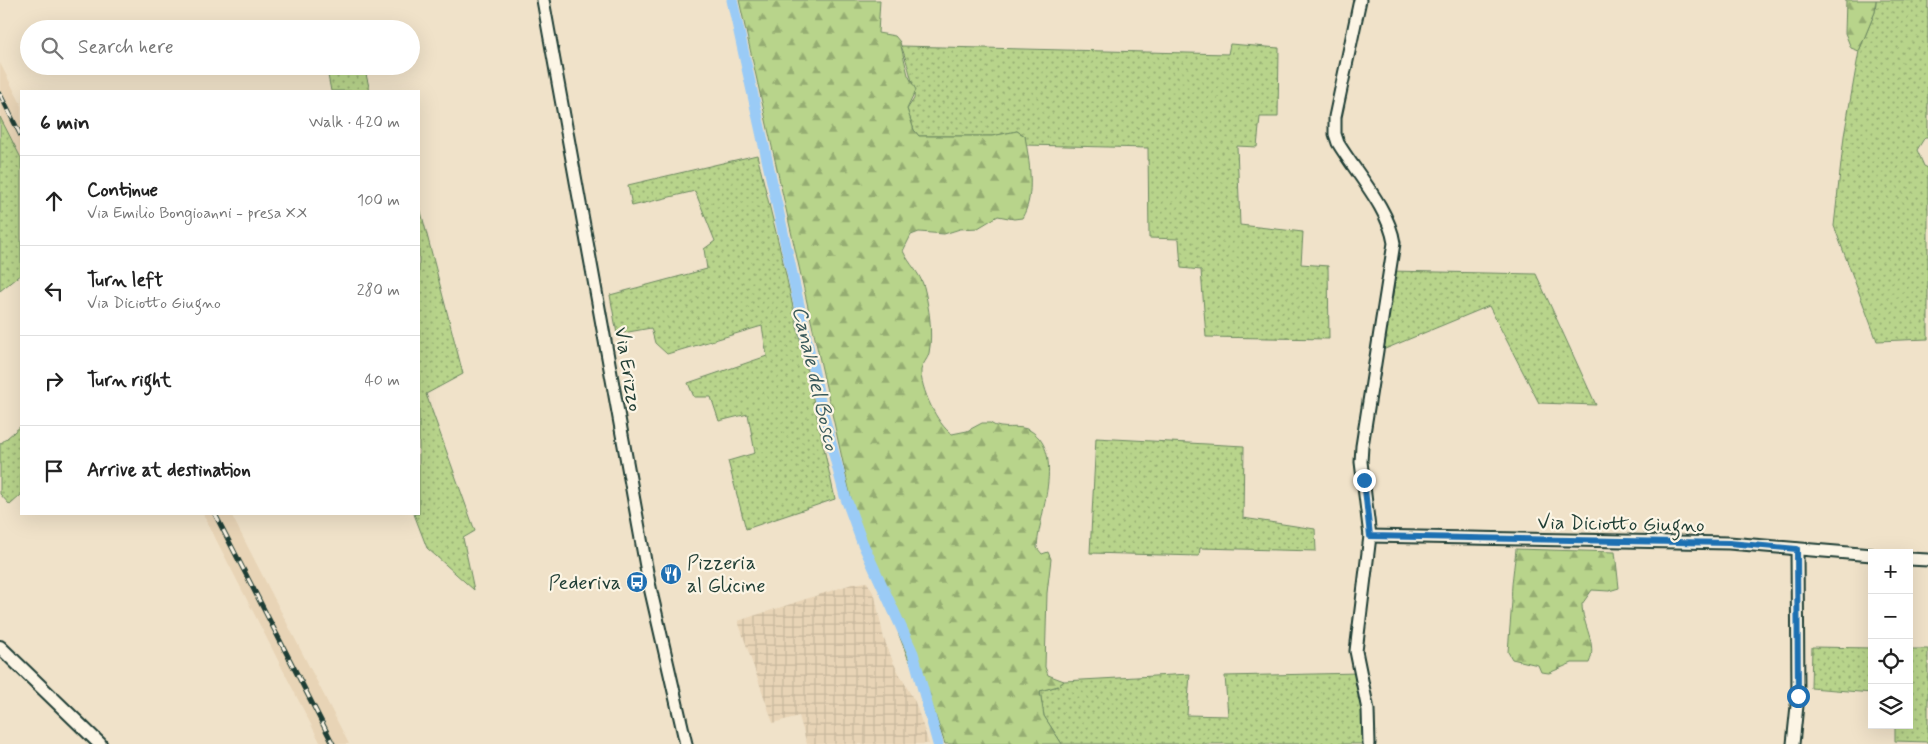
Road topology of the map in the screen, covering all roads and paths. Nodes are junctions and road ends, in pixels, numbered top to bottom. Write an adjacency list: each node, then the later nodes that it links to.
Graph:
1 (543, 0): 10 (main road, Via Erizzo)
2 (1360, 0): 3 (main road)
3 (1370, 536): 4 (main road, Via Diciotto Giugno); 11 (main road)
4 (1797, 549): 5 (main road, Via Diciotto Giugno); 12 (main road)
5 (1868, 555)
6 (1913, 559): 7 (main road)
7 (1928, 560)
8 (0, 647): 9 (main road)
9 (100, 744)
10 (686, 744)
11 (1369, 744)
12 (1793, 744)

